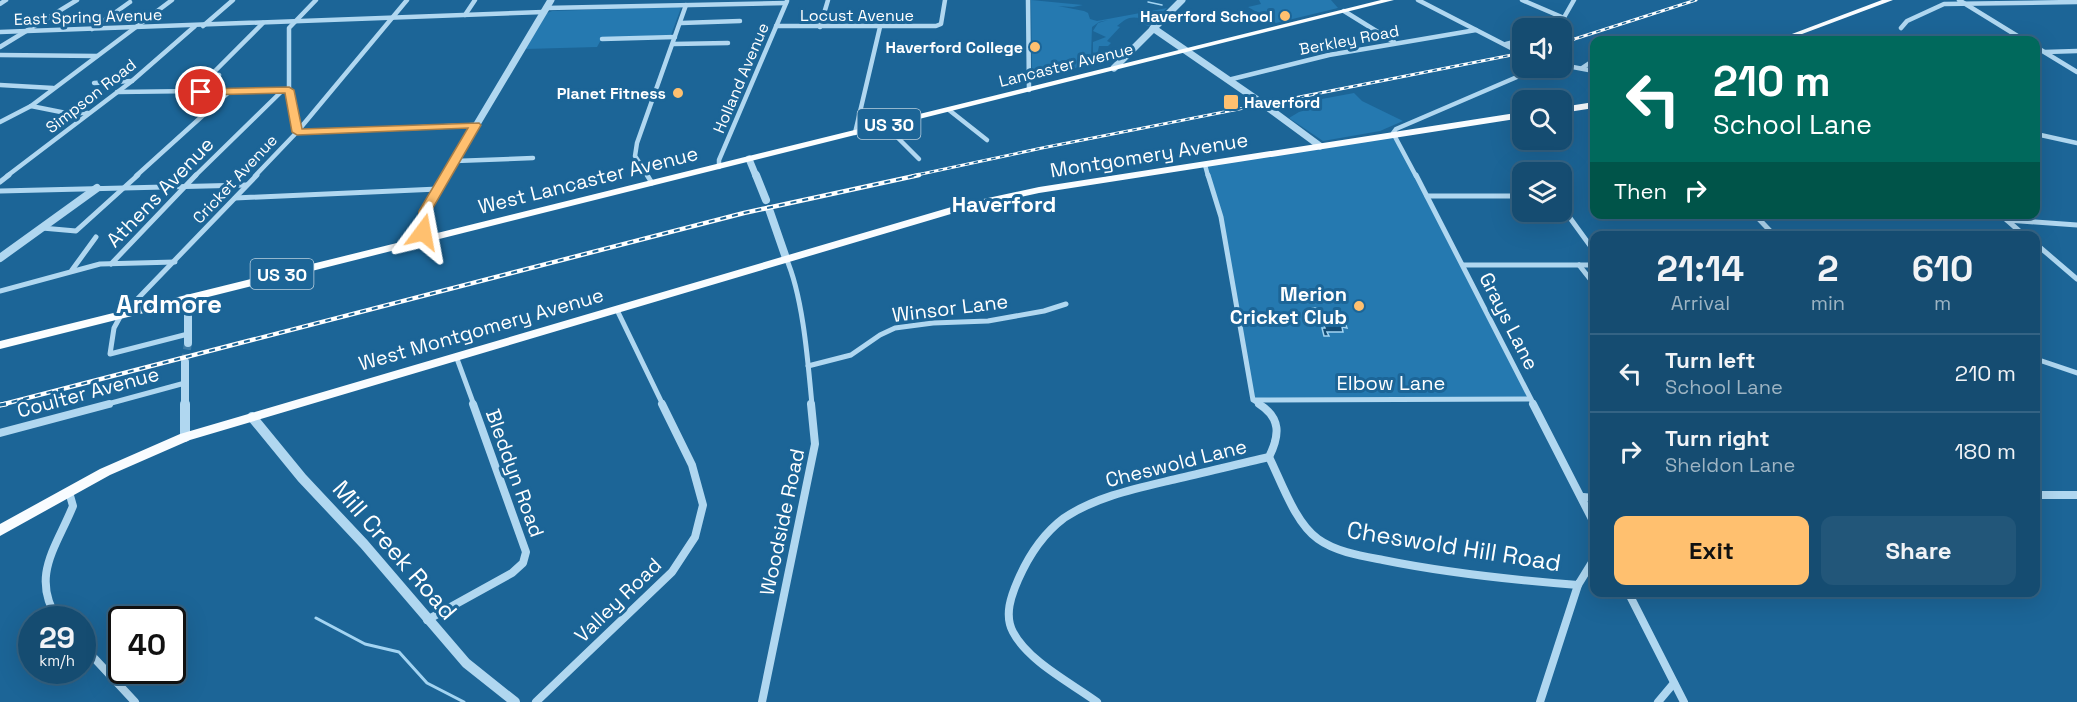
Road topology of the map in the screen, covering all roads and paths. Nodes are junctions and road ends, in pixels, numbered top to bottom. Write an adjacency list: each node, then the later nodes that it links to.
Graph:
1 (6, 0): 24 (street)
2 (77, 0): 47 (street)
3 (172, 0): 43 (street)
4 (234, 0): 38 (street)
5 (316, 0): 33 (street)
6 (407, 0): 31 (street, Cricket Avenue)
7 (475, 0): 30 (street)
8 (551, 0): 28 (street)
9 (647, 0): 25 (street)
10 (828, 0): 40 (street)
11 (945, 0): 41 (street, Locust Avenue)
12 (1028, 0): 80 (street)
13 (1182, 0): 44 (street)
14 (1390, 0): 29 (highway, Lancaster Avenue / US 30)
15 (1418, 0): 46 (street)
16 (1522, 0): 32 (street)
17 (1574, 0): 32 (street)
18 (1889, 0): 49 (main road)
19 (1959, 0): 27 (street)
20 (787, 1): 22 (street, East Spring Avenue); 39 (street, Holland Avenue)
21 (130, 2): 45 (street)
22 (713, 2): 26 (street, East Spring Avenue)
23 (2077, 2): 27 (street)
24 (0, 4)
25 (645, 5): 26 (street, East Spring Avenue); 28 (street, East Spring Avenue)
26 (686, 5): 36 (street)
27 (1966, 5): 42 (street); 50 (street)
28 (545, 10): 30 (street, East Spring Avenue); 93 (street)
29 (1344, 11): 53 (street); 61 (highway, Lancaster Avenue / US 30)
30 (465, 15): 31 (street, East Spring Avenue)
31 (392, 18): 33 (street, East Spring Avenue); 95 (street, Cricket Avenue)
32 (1564, 18)
33 (295, 21): 35 (street, East Spring Avenue); 79 (street)
34 (740, 21): 36 (street)
35 (263, 23): 38 (street, East Spring Avenue); 83 (street)
36 (681, 23): 51 (street)
37 (195, 26): 38 (street, East Spring Avenue); 43 (street, East Spring Avenue); 74 (street, Simpson Road)
38 (203, 26)
39 (776, 26): 40 (street, Locust Avenue); 107 (street, Holland Avenue)
40 (820, 27): 41 (street, Locust Avenue)
41 (882, 27): 96 (street)
42 (1901, 27)
43 (135, 28): 45 (street, East Spring Avenue); 65 (street)
44 (1152, 28): 61 (street); 68 (street)
45 (91, 29): 47 (street, East Spring Avenue)
46 (1476, 30): 53 (street, Berkley Road); 57 (street)
47 (30, 31): 48 (street, East Spring Avenue); 58 (street)
48 (0, 32)
49 (1791, 36)
50 (2017, 36)
51 (675, 37): 52 (street); 56 (street)
52 (602, 39)
53 (1394, 42): 73 (street, Berkley Road)
54 (1512, 42): 57 (street)
55 (728, 43): 56 (street)
56 (673, 44): 109 (street)
57 (1506, 44): 59 (street)
58 (0, 47)
59 (1512, 48)
60 (2040, 50): 63 (street)
61 (1185, 51): 68 (highway, Lancaster Avenue / US 30); 73 (street)
62 (2077, 51): 63 (street)
63 (2043, 52): 71 (street)
64 (0, 55): 65 (street)
65 (98, 56): 77 (street)
66 (1590, 62): 69 (street)
67 (1572, 67): 69 (street)
68 (1114, 68): 80 (highway, Lancaster Avenue / US 30)
69 (1581, 68): 70 (street)
70 (1590, 70)
71 (2077, 72)
72 (1515, 78): 97 (street)
73 (1228, 80): 84 (street)
74 (132, 81): 75 (street); 82 (street, Simpson Road)
75 (94, 82)
76 (0, 85): 77 (street)
77 (54, 88): 85 (street)
78 (283, 90): 79 (street); 81 (street); 111 (street, Athens Avenue)
79 (289, 90): 95 (street)
80 (1029, 90): 89 (highway, Lancaster Avenue / US 30)
81 (230, 91): 83 (street); 113 (street)
82 (117, 92): 83 (street); 90 (street, Simpson Road)
83 (201, 92)
84 (1256, 99)
85 (31, 106): 90 (street); 92 (street)
86 (1590, 106): 88 (main road)
87 (1267, 107): 101 (street)
88 (1572, 108)
89 (949, 110): 94 (highway, Lancaster Avenue / US 30); 99 (street)
90 (88, 113): 108 (street, Simpson Road)
91 (1512, 117): 97 (main road, Montgomery Avenue)
92 (0, 122)
93 (476, 125): 95 (street); 105 (street)
94 (885, 125): 96 (highway, Lancaster Avenue / US 30); 104 (street)
95 (297, 132): 110 (street, Cricket Avenue)
96 (855, 133): 103 (highway, Lancaster Avenue / US 30)
97 (1394, 135): 101 (main road, Montgomery Avenue); 116 (street, Grays Lane)
98 (2040, 135): 100 (street)
99 (987, 140)
100 (2077, 143)
101 (1320, 146): 106 (main road, Montgomery Avenue)
102 (533, 158): 105 (street)
103 (749, 159): 107 (highway, West Lancaster Avenue / US 30); 119 (street)
104 (919, 159)
105 (455, 161): 114 (street)
106 (1205, 165): 133 (main road, Montgomery Avenue); 156 (street)
107 (719, 167): 109 (highway, West Lancaster Avenue / US 30)
108 (0, 182)
109 (652, 183): 129 (highway, West Lancaster Avenue / US 30)
110 (247, 185): 111 (street); 118 (street, Cricket Avenue)
111 (185, 186): 113 (street); 135 (street, Athens Avenue)
112 (97, 188): 113 (street); 115 (street); 125 (street)
113 (124, 188): 125 (street)
114 (438, 189): 118 (street); 129 (street)
115 (0, 191)
116 (1427, 196): 117 (street); 136 (street, Grays Lane)
117 (1512, 196)
118 (236, 198): 134 (street, Cricket Avenue)
119 (766, 200)
120 (769, 209): 133 (street, Woodside Road)
121 (1759, 219): 126 (street)
122 (2007, 220): 124 (street); 127 (street)
123 (1572, 221): 130 (street)
124 (2077, 225)
125 (42, 228): 132 (street)
126 (1770, 231)
127 (2019, 231)
128 (96, 237): 139 (street)
129 (425, 239): 143 (highway, West Lancaster Avenue / US 30)
130 (1590, 246)
131 (2040, 247): 141 (street)
132 (0, 258)
133 (786, 258): 145 (main road, West Montgomery Avenue); 152 (street, Woodside Road)
134 (175, 262): 135 (street); 146 (street, Cricket Avenue)
135 (111, 264): 139 (street)
136 (1463, 265): 137 (street); 155 (street, Grays Lane)
137 (1579, 265): 138 (street); 140 (street)
138 (1590, 265)
139 (72, 270): 142 (street)
140 (1590, 279)
141 (2077, 279)
142 (0, 291)
143 (188, 298): 146 (highway, West Lancaster Avenue / US 30); 147 (street)
144 (1066, 304): 152 (street, Winsor Lane)
145 (617, 310): 149 (main road, West Montgomery Avenue); 177 (street, Valley Road)
146 (120, 315): 147 (street); 148 (highway, US 30)
147 (188, 339)
148 (0, 345)
149 (456, 356): 157 (main road, West Montgomery Avenue); 172 (street, Bleddyn Road)
150 (2040, 360): 153 (street)
151 (186, 362): 154 (street)
152 (808, 366): 178 (street, Woodside Road)
153 (2077, 373)
154 (185, 383): 158 (street, Coulter Avenue); 159 (street)
155 (1530, 399): 156 (street, Elbow Lane); 164 (street, Grays Lane)
156 (1253, 400): 160 (street, Cheswold Lane)
157 (252, 417): 159 (main road, West Montgomery Avenue); 172 (street, Mill Creek Road)
158 (0, 433)
159 (186, 437): 161 (main road, West Montgomery Avenue)
160 (1269, 457): 169 (street, Cheswold Hill Road); 179 (street, Cheswold Lane)
161 (69, 492): 167 (main road, West Montgomery Avenue); 171 (street)
162 (2040, 495): 163 (street)
163 (2077, 495)
164 (1582, 497): 165 (street); 166 (street, Grays Lane)
165 (1590, 498)
166 (1590, 514)
167 (0, 531)
168 (1590, 566): 169 (street, Cheswold Hill Road)
169 (1578, 585): 180 (street)
170 (1631, 597): 174 (street)
171 (50, 606)
172 (427, 620): 176 (street, Mill Creek Road)
173 (96, 660): 175 (street)
174 (1674, 683): 181 (street); 182 (street)
175 (135, 702)
176 (515, 702)
177 (536, 702)
178 (762, 702)
179 (1097, 702)
180 (1540, 702)
181 (1658, 702)
182 (1684, 702)

